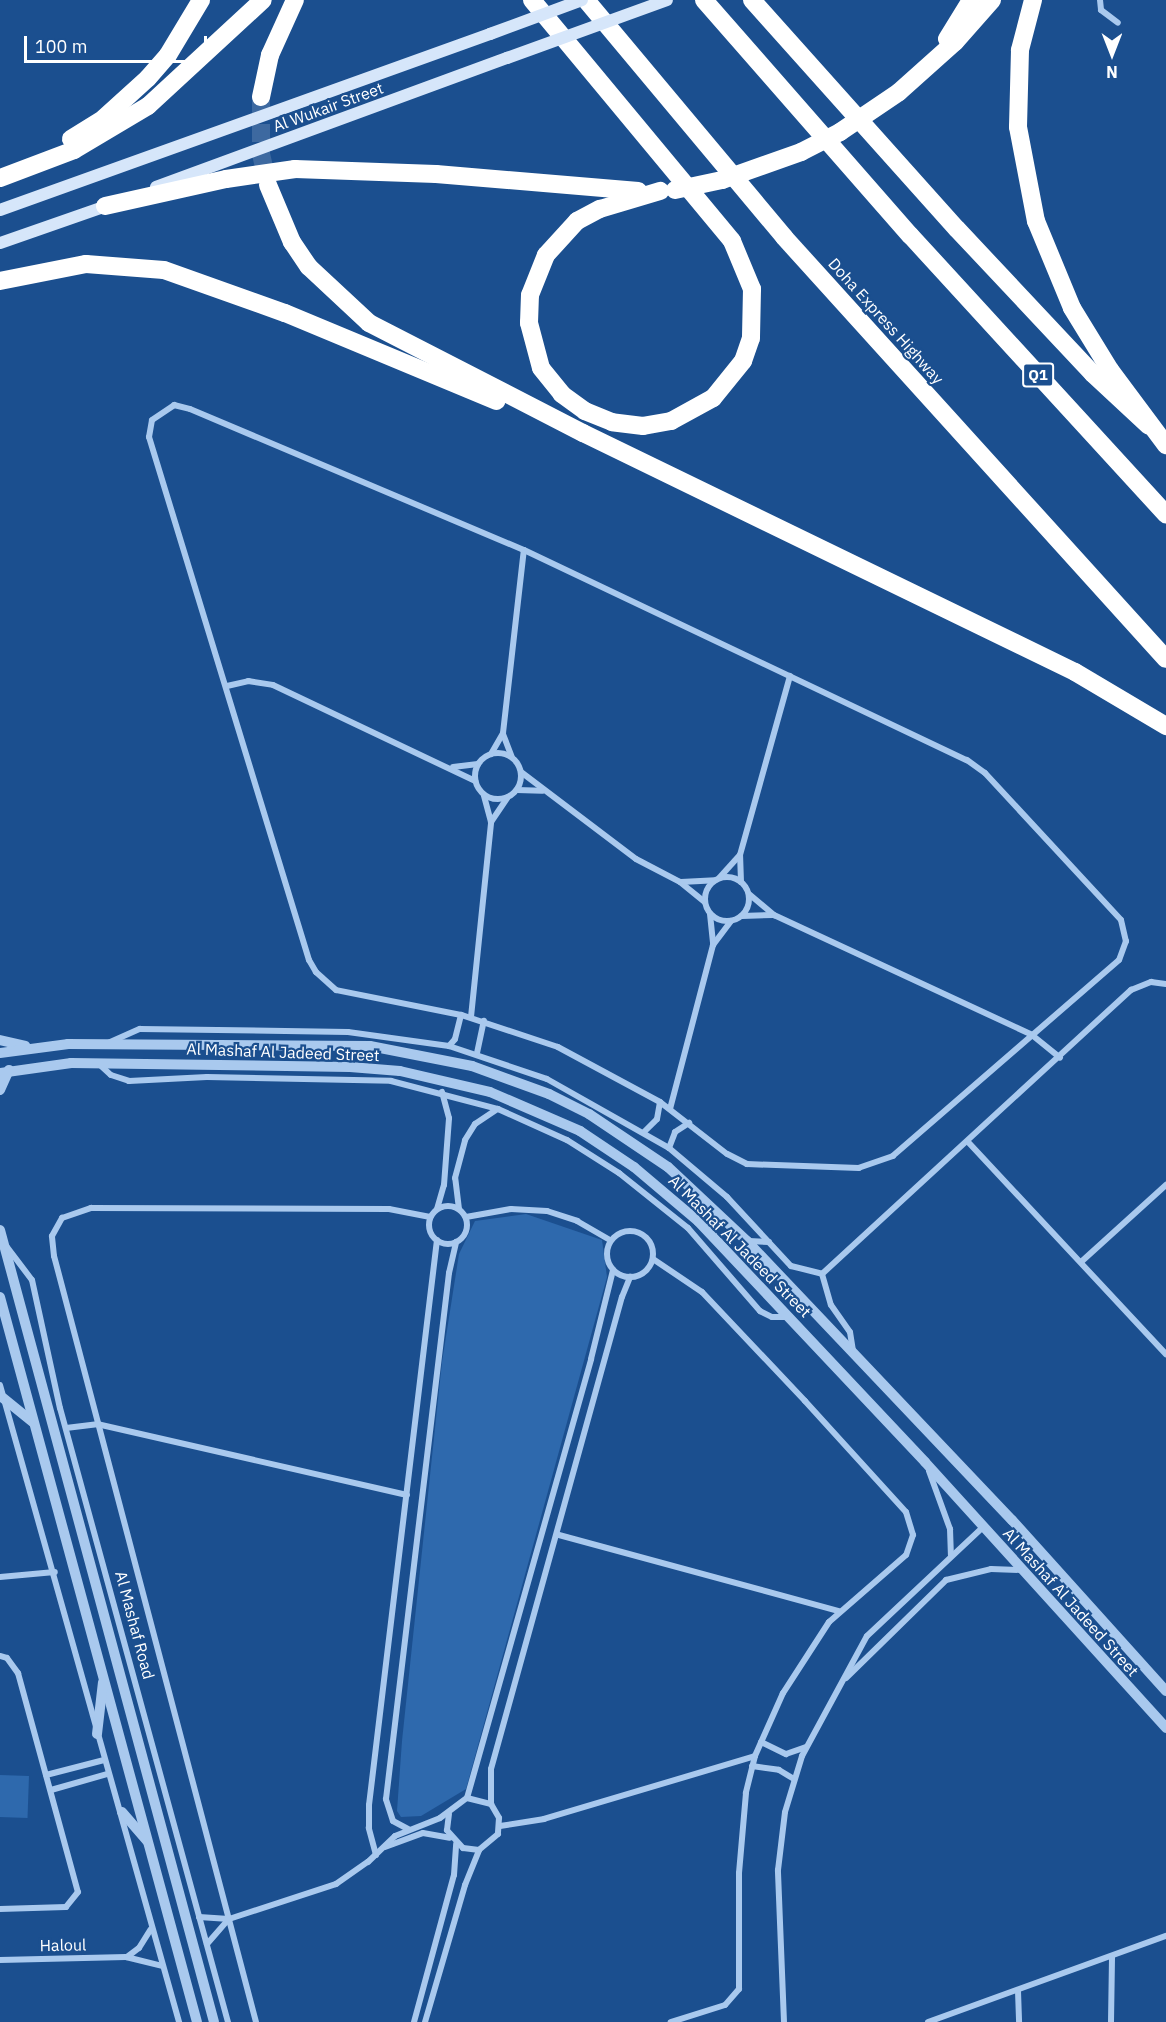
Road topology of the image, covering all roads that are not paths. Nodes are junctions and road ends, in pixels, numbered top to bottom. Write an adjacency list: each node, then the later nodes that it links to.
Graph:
1 (201, 0): 17 (highway)
2 (263, 0): 17 (highway)
3 (295, 0): 16 (highway)
4 (532, 0): 19 (highway)
5 (582, 0): 21 (main road, Al Wukair Street, bridge)
6 (586, 0): 29 (highway, Doha Express Highway)
7 (667, 0): 20 (main road, Al Wukair Street, bridge)
8 (704, 0): 27 (highway, Q1)
9 (752, 0): 24 (highway)
10 (971, 0): 15 (highway)
11 (992, 0): 15 (highway)
12 (1033, 0): 24 (highway)
13 (1100, 0): 14 (street)
14 (1118, 23)
15 (930, 62): 19 (highway, bridge)
16 (261, 98)
17 (0, 178)
18 (268, 184): 25 (highway)
19 (667, 190): 20 (highway)
20 (105, 206): 22 (main road, Al Wukair Street)
21 (0, 210)
22 (0, 243)
23 (0, 281): 25 (highway)
24 (1149, 426): 26 (highway)
25 (583, 433): 32 (highway)
26 (1166, 445)
27 (1166, 514)
28 (524, 550): 30 (street); 31 (street); 33 (street)
29 (1166, 659)
30 (790, 676): 45 (street); 60 (street)
31 (226, 686): 37 (street); 57 (street)
32 (1166, 726)
33 (503, 733): 34 (street); 35 (street)
34 (491, 754): 35 (street); 36 (street)
35 (512, 757): 38 (street)
36 (478, 764): 37 (street); 39 (street)
37 (453, 767): 39 (street)
38 (521, 772): 40 (street); 41 (street)
39 (475, 781): 42 (street)
40 (517, 790): 41 (street); 43 (street)
41 (543, 791): 47 (street)
42 (484, 795): 43 (street); 44 (street)
43 (507, 798): 44 (street)
44 (491, 822): 58 (street)
45 (740, 855): 46 (street); 48 (street)
46 (717, 879): 47 (street); 48 (street); 50 (street)
47 (680, 882): 50 (street)
48 (741, 882): 49 (street)
49 (749, 894): 52 (street); 53 (street)
50 (705, 902): 51 (street)
51 (710, 914): 54 (street); 55 (street)
52 (774, 915): 53 (street); 60 (street)
53 (741, 916): 54 (street)
54 (731, 921): 55 (street)
55 (713, 945): 74 (street)
56 (1166, 984): 67 (street)
57 (461, 1015): 58 (street); 63 (street)
58 (471, 1017): 59 (street)
59 (484, 1021): 66 (street); 72 (street)
60 (1032, 1035): 67 (street); 75 (street)
61 (0, 1040): 64 (street)
62 (106, 1044): 63 (street); 64 (street, Al Mashaf Al Jadeed Street); 87 (street, Al Mashaf Al Jadeed Street)
63 (449, 1046): 66 (street)
64 (31, 1047): 65 (street, Al Mashaf Al Jadeed Street)
65 (0, 1053)
66 (477, 1053): 76 (street)
67 (1060, 1058): 77 (street)
68 (98, 1064): 69 (street, Al Mashaf Al Jadeed Street); 71 (street); 97 (street, Al Mashaf Al Jadeed Street)
69 (5, 1071): 70 (street)
70 (0, 1090)
71 (442, 1092): 73 (street); 80 (street)
72 (660, 1102): 74 (street); 76 (street)
73 (498, 1108): 81 (street); 97 (street)
74 (670, 1108): 75 (street)
75 (690, 1123): 78 (street)
76 (644, 1132): 78 (street)
77 (969, 1143): 92 (street); 94 (street)
78 (669, 1148): 89 (street)
79 (1166, 1185): 92 (street)
80 (437, 1209): 81 (street); 82 (street)
81 (459, 1209): 83 (street)
82 (430, 1217): 85 (street); 103 (street)
83 (466, 1217): 86 (street); 88 (street)
84 (0, 1230): 90 (street, Al Mashaf Road)
85 (436, 1240): 88 (street); 106 (street)
86 (611, 1240): 91 (street); 93 (street)
87 (747, 1241): 89 (street); 98 (street, Al Mashaf Al Jadeed Street)
88 (456, 1242): 134 (street)
89 (769, 1242): 94 (street)
90 (3, 1244): 104 (street, Al Mashaf Road); 154 (street, Al Mashaf Road)
91 (653, 1259): 95 (street); 113 (street)
92 (1081, 1262): 99 (street)
93 (613, 1270): 95 (street); 129 (street)
94 (822, 1274): 98 (street)
95 (630, 1277): 108 (street)
96 (0, 1297): 102 (street)
97 (791, 1317): 105 (street, Al Mashaf Al Jadeed Street)
98 (852, 1354): 117 (street, Al Mashaf Al Jadeed Street)
99 (1166, 1354)
100 (0, 1385): 101 (street)
101 (3, 1398): 102 (street); 111 (street)
102 (33, 1422): 115 (street)
103 (98, 1424): 104 (street); 106 (street); 143 (street)
104 (66, 1428): 142 (street, Al Mashaf Road)
105 (925, 1462): 107 (street, Al Mashaf Al Jadeed Street); 109 (street)
106 (407, 1495): 140 (street)
107 (984, 1526): 109 (street); 110 (street, Al Mashaf Al Jadeed Street)
108 (559, 1535): 113 (street); 130 (street)
109 (950, 1557): 116 (street)
110 (1023, 1570): 116 (street); 118 (street, Al Mashaf Al Jadeed Street)
111 (56, 1572): 112 (street); 119 (street)
112 (0, 1577)
113 (839, 1611): 120 (street)
114 (0, 1656): 126 (street)
115 (103, 1679): 119 (street); 136 (street)
116 (844, 1680): 121 (street)
117 (1166, 1691)
118 (1166, 1728)
119 (98, 1734): 123 (street)
120 (761, 1742): 121 (street); 122 (street)
121 (807, 1746): 127 (street)
122 (755, 1756): 124 (street); 133 (street)
123 (104, 1760): 125 (street); 126 (street)
124 (752, 1766): 127 (street); 159 (street)
125 (107, 1774): 128 (street); 131 (street)
126 (46, 1775): 128 (street)
127 (794, 1779): 160 (street)
128 (51, 1791): 141 (street)
129 (467, 1798): 130 (street); 132 (street)
130 (490, 1804): 133 (street)
131 (122, 1812): 136 (street); 144 (street)
132 (449, 1814): 134 (street); 135 (street)
133 (500, 1826): 139 (street)
134 (408, 1829): 138 (street)
135 (450, 1838): 137 (street); 138 (street)
136 (148, 1842): 153 (street)
137 (456, 1844): 139 (street); 157 (street)
138 (385, 1847): 140 (street)
139 (479, 1850): 158 (street)
140 (376, 1855): 143 (street)
141 (0, 1909)
142 (199, 1917): 143 (street); 146 (street, Al Mashaf Road)
143 (229, 1919): 146 (street); 156 (street)
144 (151, 1927): 148 (street); 150 (street)
145 (1166, 1936): 147 (street)
146 (207, 1944): 155 (street, Al Mashaf Road)
147 (1112, 1956): 151 (street); 163 (street)
148 (126, 1957): 149 (street, Haloul); 150 (street, Haloul)
149 (0, 1960)
150 (161, 1966): 152 (street)
151 (1018, 1991): 161 (street); 162 (street)
152 (179, 2022)
153 (197, 2022)
154 (214, 2022)
155 (228, 2022)
156 (256, 2022)
157 (414, 2022)
158 (426, 2022)
159 (672, 2022)
160 (784, 2022)
161 (928, 2022)
162 (1019, 2022)
163 (1111, 2022)

